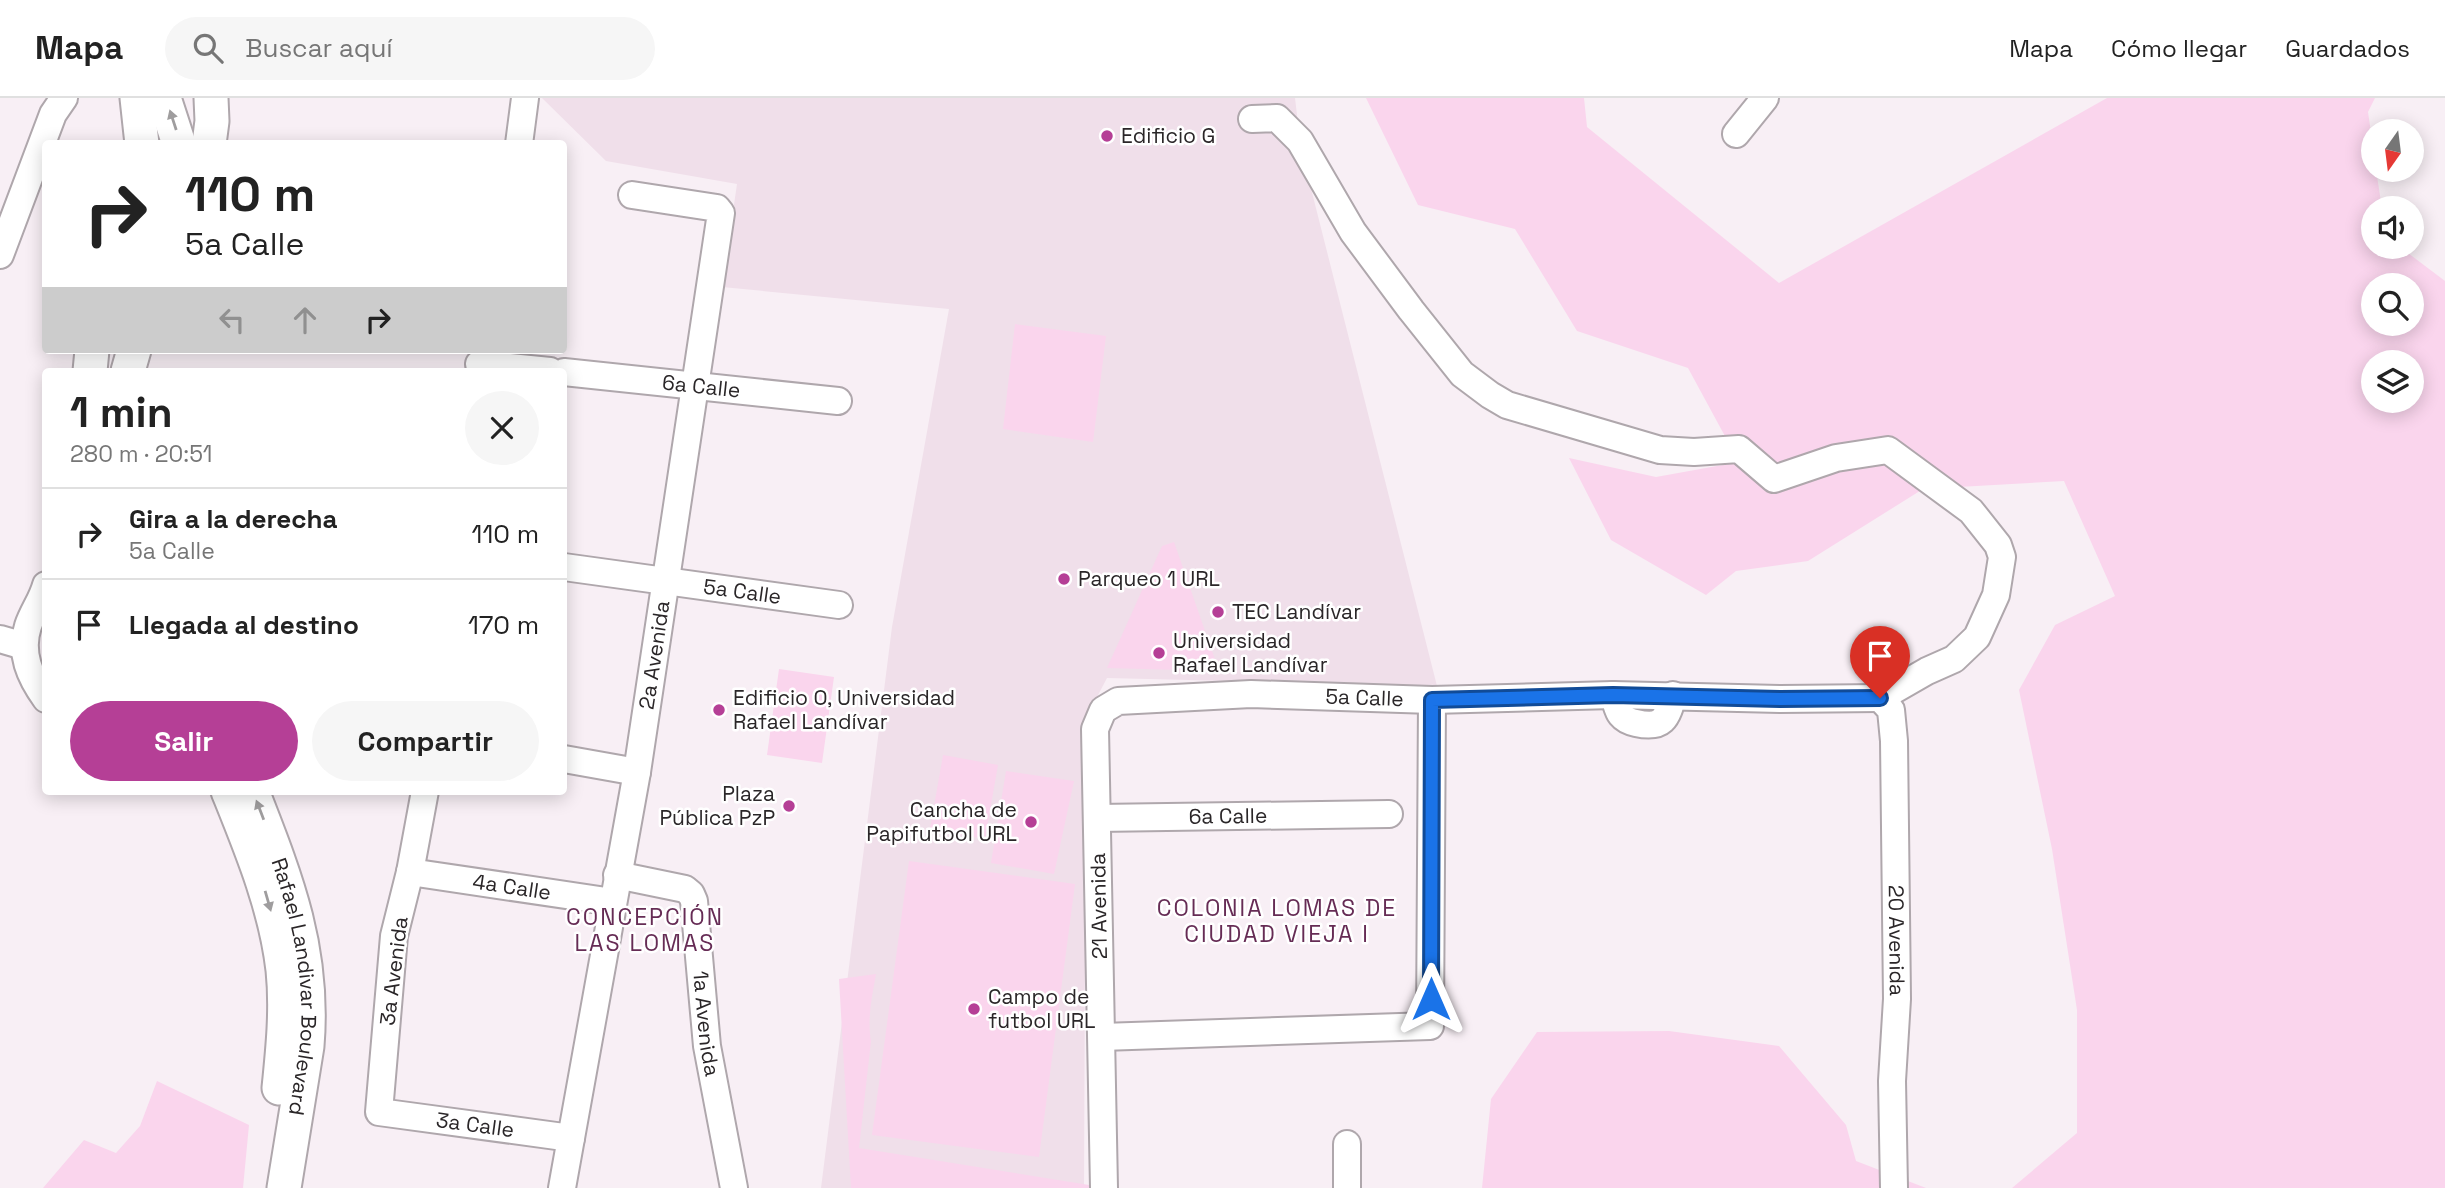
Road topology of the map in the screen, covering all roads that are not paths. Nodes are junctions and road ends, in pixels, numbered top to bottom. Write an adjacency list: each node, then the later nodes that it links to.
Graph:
1 (64, 98): 9 (street)
2 (137, 98): 10 (main road)
3 (164, 98): 11 (main road, one-way to 3)
4 (211, 98): 12 (main road)
5 (525, 98): 13 (street)
6 (1765, 98): 8 (street)
7 (1252, 119): 28 (street)
8 (1736, 134)
9 (44, 140)
10 (142, 140)
11 (178, 140)
12 (210, 140)
13 (520, 140)
14 (42, 145): 16 (street)
15 (632, 195): 20 (street, 2a Avenida)
16 (0, 255)
17 (480, 362): 18 (street)
18 (527, 368)
19 (567, 372): 20 (street, 6a Calle)
20 (695, 386): 21 (street, 6a Calle); 23 (street, 2a Avenida)
21 (838, 401)
22 (567, 567): 23 (street, 5a Calle)
23 (668, 580): 25 (street, 5a Calle); 32 (street, 2a Avenida)
24 (42, 599): 26 (street)
25 (839, 605)
26 (12, 642): 27 (street)
27 (42, 693)
28 (1880, 698): 29 (street, 5a Calle); 51 (street, 20 Avenida)
29 (1432, 700): 30 (street, 5a Calle); 41 (street)
30 (1103, 710): 37 (street, 21 Avenida)
31 (567, 760): 32 (street)
32 (637, 772): 39 (street, 2a Avenida)
33 (230, 795): 45 (main road, Rafael Landivar Boulevard, one-way to 45)
34 (254, 795): 46 (main road, Rafael Landivar Boulevard, one-way to 34)
35 (424, 795): 38 (street, 3a Avenida)
36 (1389, 814): 37 (street, 6a Calle)
37 (1097, 818): 41 (street, 21 Avenida)
38 (410, 872): 40 (street, 4a Calle); 42 (street, 3a Avenida)
39 (617, 875): 40 (street, 2a Avenida); 48 (street, 1a Avenida)
40 (612, 902): 43 (street, 2a Avenida)
41 (1102, 1037): 49 (street, 21 Avenida)
42 (379, 1112): 43 (street, 3a Calle)
43 (571, 1138): 47 (street, 2a Avenida)
44 (1347, 1144): 50 (street)
45 (261, 1188)
46 (284, 1188)
47 (562, 1188)
48 (734, 1188)
49 (1104, 1188)
50 (1348, 1188)
51 (1894, 1188)

